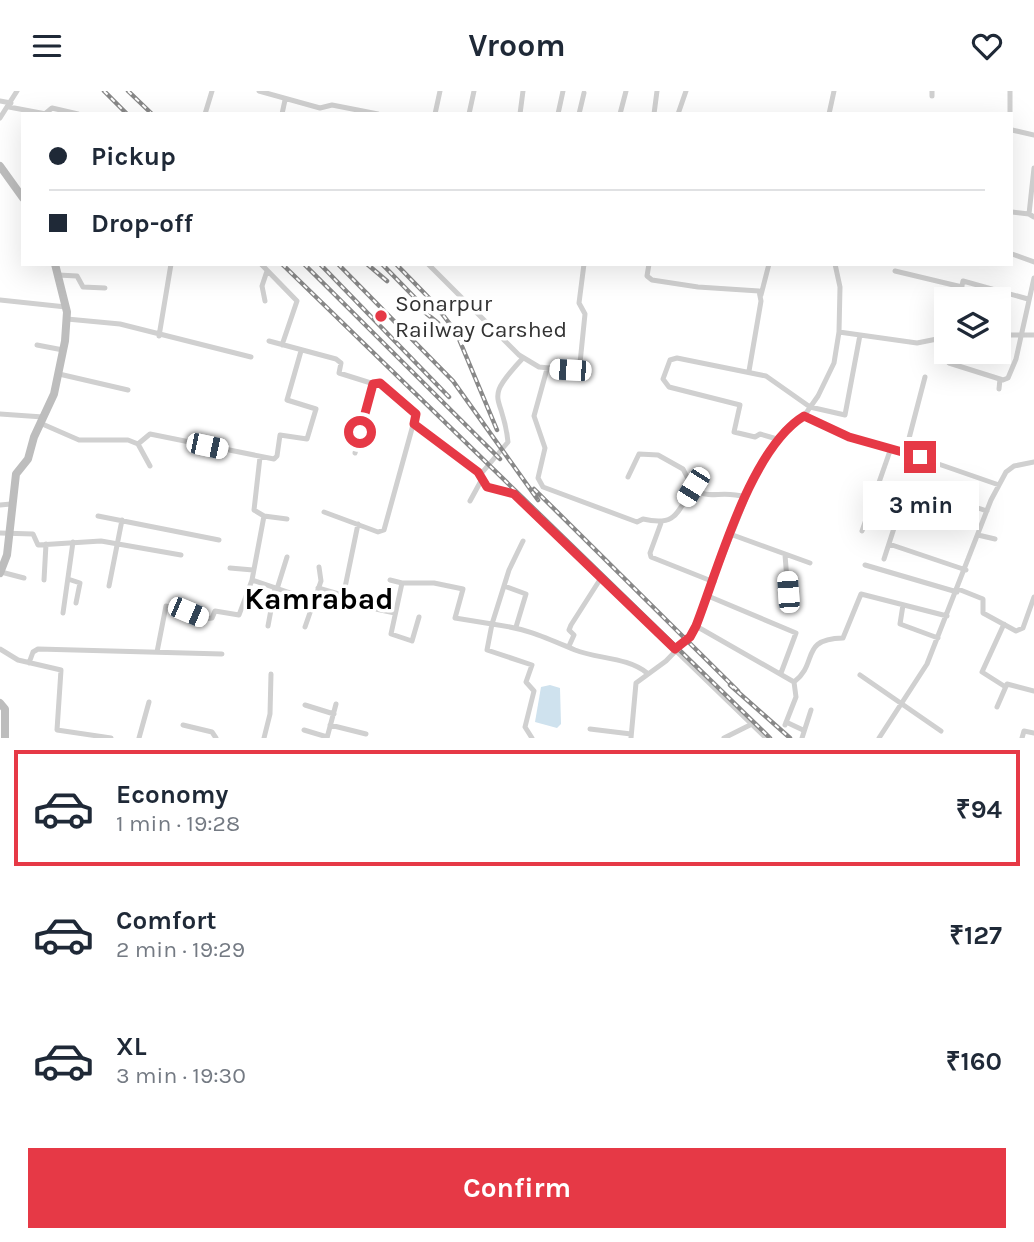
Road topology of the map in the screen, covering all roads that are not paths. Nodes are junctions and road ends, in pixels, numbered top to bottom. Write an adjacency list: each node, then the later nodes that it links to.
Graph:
1 (17, 91): 16 (street)
2 (212, 91): 20 (street)
3 (259, 91): 14 (street)
4 (440, 91): 23 (street)
5 (474, 91): 24 (street)
6 (523, 91): 25 (street)
7 (563, 91): 26 (street)
8 (626, 91): 28 (street)
9 (657, 91): 29 (street)
10 (686, 91): 30 (street)
11 (834, 91): 31 (street)
12 (1010, 91): 32 (street)
13 (584, 93): 27 (street)
14 (285, 100): 21 (street); 22 (street)
15 (0, 101): 16 (street)
16 (10, 105): 17 (street); 33 (street)
17 (38, 112)
18 (48, 112): 19 (street)
19 (68, 112)
20 (206, 112)
21 (282, 112)
22 (368, 112)
23 (435, 112)
24 (469, 112)
25 (520, 112)
26 (558, 112)
27 (579, 112)
28 (621, 112)
29 (654, 112)
30 (679, 112)
31 (829, 112)
32 (1010, 112)
33 (0, 118)
34 (1013, 130): 35 (street)
35 (1034, 135)
36 (0, 166): 38 (street)
37 (1034, 168): 40 (street)
38 (21, 195)
39 (1013, 212): 40 (street)
40 (1032, 215)
41 (1013, 254): 42 (street)
42 (1034, 262)
43 (56, 266): 53 (street)
44 (171, 266): 71 (street)
45 (263, 266): 51 (street)
46 (430, 266): 79 (street)
47 (584, 266): 81 (street)
48 (649, 266): 60 (street)
49 (768, 266): 60 (street)
50 (836, 266): 66 (street)
51 (267, 271): 63 (street); 75 (street)
52 (895, 271): 55 (street)
53 (58, 275): 58 (street); 64 (street)
54 (1034, 278): 61 (street)
55 (958, 287)
56 (962, 287): 57 (street)
57 (985, 287)
58 (105, 288)
59 (1011, 294): 61 (street)
60 (761, 295): 82 (street)
61 (1028, 299): 69 (street)
62 (0, 300): 64 (street)
63 (265, 301)
64 (66, 307): 65 (street)
65 (67, 319): 71 (street); 76 (street)
66 (839, 332): 67 (street); 89 (street)
67 (860, 335): 72 (street); 89 (street)
68 (1011, 335): 69 (street)
69 (1019, 335): 70 (street); 85 (street)
70 (1034, 335)
71 (159, 336): 78 (street)
72 (934, 340)
73 (269, 341): 75 (street)
74 (37, 345): 76 (street)
75 (282, 345): 77 (street)
76 (63, 350): 83 (street)
77 (301, 351): 86 (street); 99 (street)
78 (251, 357)
79 (523, 358): 81 (street); 102 (street)
80 (952, 364): 85 (street)
81 (547, 369): 120 (street)
82 (749, 371): 89 (street); 94 (street)
83 (59, 375): 88 (street); 92 (street)
84 (925, 377): 97 (street)
85 (1000, 379): 87 (street)
86 (373, 384): 93 (street); 98 (street)
87 (999, 389)
88 (128, 390)
89 (810, 407): 91 (street)
90 (0, 414): 92 (street)
91 (804, 416): 94 (street); 96 (street)
92 (42, 420): 95 (street); 110 (street)
93 (414, 424): 102 (street); 121 (street)
94 (777, 439): 107 (street)
95 (138, 444): 99 (street); 101 (street)
96 (891, 449): 97 (street); 112 (street)
97 (901, 451): 104 (street)
98 (355, 453)
99 (260, 457): 116 (street)
100 (1034, 462): 104 (street)
101 (150, 466)
102 (481, 477): 108 (street); 146 (street)
103 (628, 477): 105 (street)
104 (999, 485): 113 (street)
105 (693, 487): 107 (street); 120 (street)
106 (927, 491): 113 (street)
107 (745, 497): 124 (street)
108 (470, 501)
109 (0, 505): 110 (street)
110 (11, 505): 123 (street)
111 (901, 508): 119 (street)
112 (870, 510): 119 (street); 122 (street)
113 (987, 511): 125 (street)
114 (324, 512): 121 (street)
115 (98, 516): 118 (street)
116 (264, 516): 117 (street); 142 (street)
117 (287, 519)
118 (122, 520): 127 (street); 131 (street)
119 (896, 522): 132 (street)
120 (662, 523): 151 (street)
121 (358, 524): 159 (street)
122 (862, 531)
123 (4, 533): 130 (street); 137 (street)
124 (730, 534): 134 (street); 151 (street)
125 (978, 535): 126 (street); 143 (street)
126 (995, 539)
127 (219, 540)
128 (523, 541): 154 (street)
129 (74, 542): 130 (street); 131 (street); 147 (street)
130 (47, 544): 148 (street)
131 (117, 544): 133 (street); 153 (street)
132 (889, 544): 136 (street); 143 (street)
133 (181, 555)
134 (785, 555): 138 (street); 158 (street)
135 (287, 557): 155 (street)
136 (884, 559)
137 (3, 561): 144 (street)
138 (810, 562)
139 (865, 565): 157 (street)
140 (319, 567): 156 (street)
141 (230, 568): 142 (street)
142 (253, 570): 149 (street)
143 (966, 570): 157 (street)
144 (0, 572): 145 (street)
145 (24, 578)
146 (601, 578): 176 (street); 178 (street)
147 (68, 579): 163 (street); 165 (street)
148 (44, 580)
149 (252, 580): 155 (street); 179 (street)
150 (390, 580): 152 (street)
151 (714, 582): 160 (street)
152 (402, 583): 166 (street); 169 (street)
153 (109, 586)
154 (504, 586): 169 (street); 174 (street)
155 (276, 588): 162 (street); 171 (street)
156 (318, 588): 159 (street); 162 (street)
157 (958, 590): 167 (street); 170 (street)
158 (788, 592)
159 (342, 594): 166 (street)
160 (708, 596): 172 (street); 183 (street)
161 (1034, 597): 170 (street)
162 (314, 601): 173 (street)
163 (76, 603)
164 (903, 605): 167 (street); 175 (street); 186 (street)
165 (63, 613)
166 (394, 613): 168 (street)
167 (947, 616): 175 (street)
168 (419, 617)
169 (492, 624): 174 (street); 213 (street)
170 (1004, 624): 187 (street)
171 (268, 626)
172 (696, 626): 178 (street); 183 (street)
173 (305, 627)
174 (516, 627): 176 (street)
175 (938, 638): 191 (street)
176 (569, 646): 182 (street)
177 (0, 649): 181 (street)
178 (675, 649): 182 (street); 197 (street)
179 (157, 652): 180 (street); 181 (street)
180 (222, 654)
181 (29, 663): 208 (street)
182 (647, 673): 206 (street)
183 (781, 673): 186 (street)
184 (271, 674): 211 (street)
185 (860, 675): 191 (street)
186 (794, 681): 202 (street)
187 (1004, 686): 188 (street); 194 (street)
188 (1034, 691)
189 (149, 702): 209 (street)
190 (0, 703): 207 (street)
191 (902, 704): 203 (street); 217 (street)
192 (305, 705): 196 (street)
193 (336, 705): 196 (street)
194 (997, 707)
195 (811, 710): 202 (street)
196 (334, 713): 199 (street)
197 (752, 724): 214 (street); 215 (street)
198 (183, 725): 210 (street)
199 (330, 725): 205 (street); 212 (street)
200 (590, 729): 206 (street)
201 (304, 730): 212 (street)
202 (803, 730): 216 (street)
203 (942, 731)
204 (1034, 733): 218 (street)
205 (366, 734)
206 (631, 736)
207 (5, 738)
208 (111, 738)
209 (139, 738)
210 (216, 738)
211 (264, 738)
212 (327, 738)
213 (532, 738)
214 (724, 738)
215 (766, 738)
216 (802, 738)
217 (880, 738)
218 (1022, 738)

